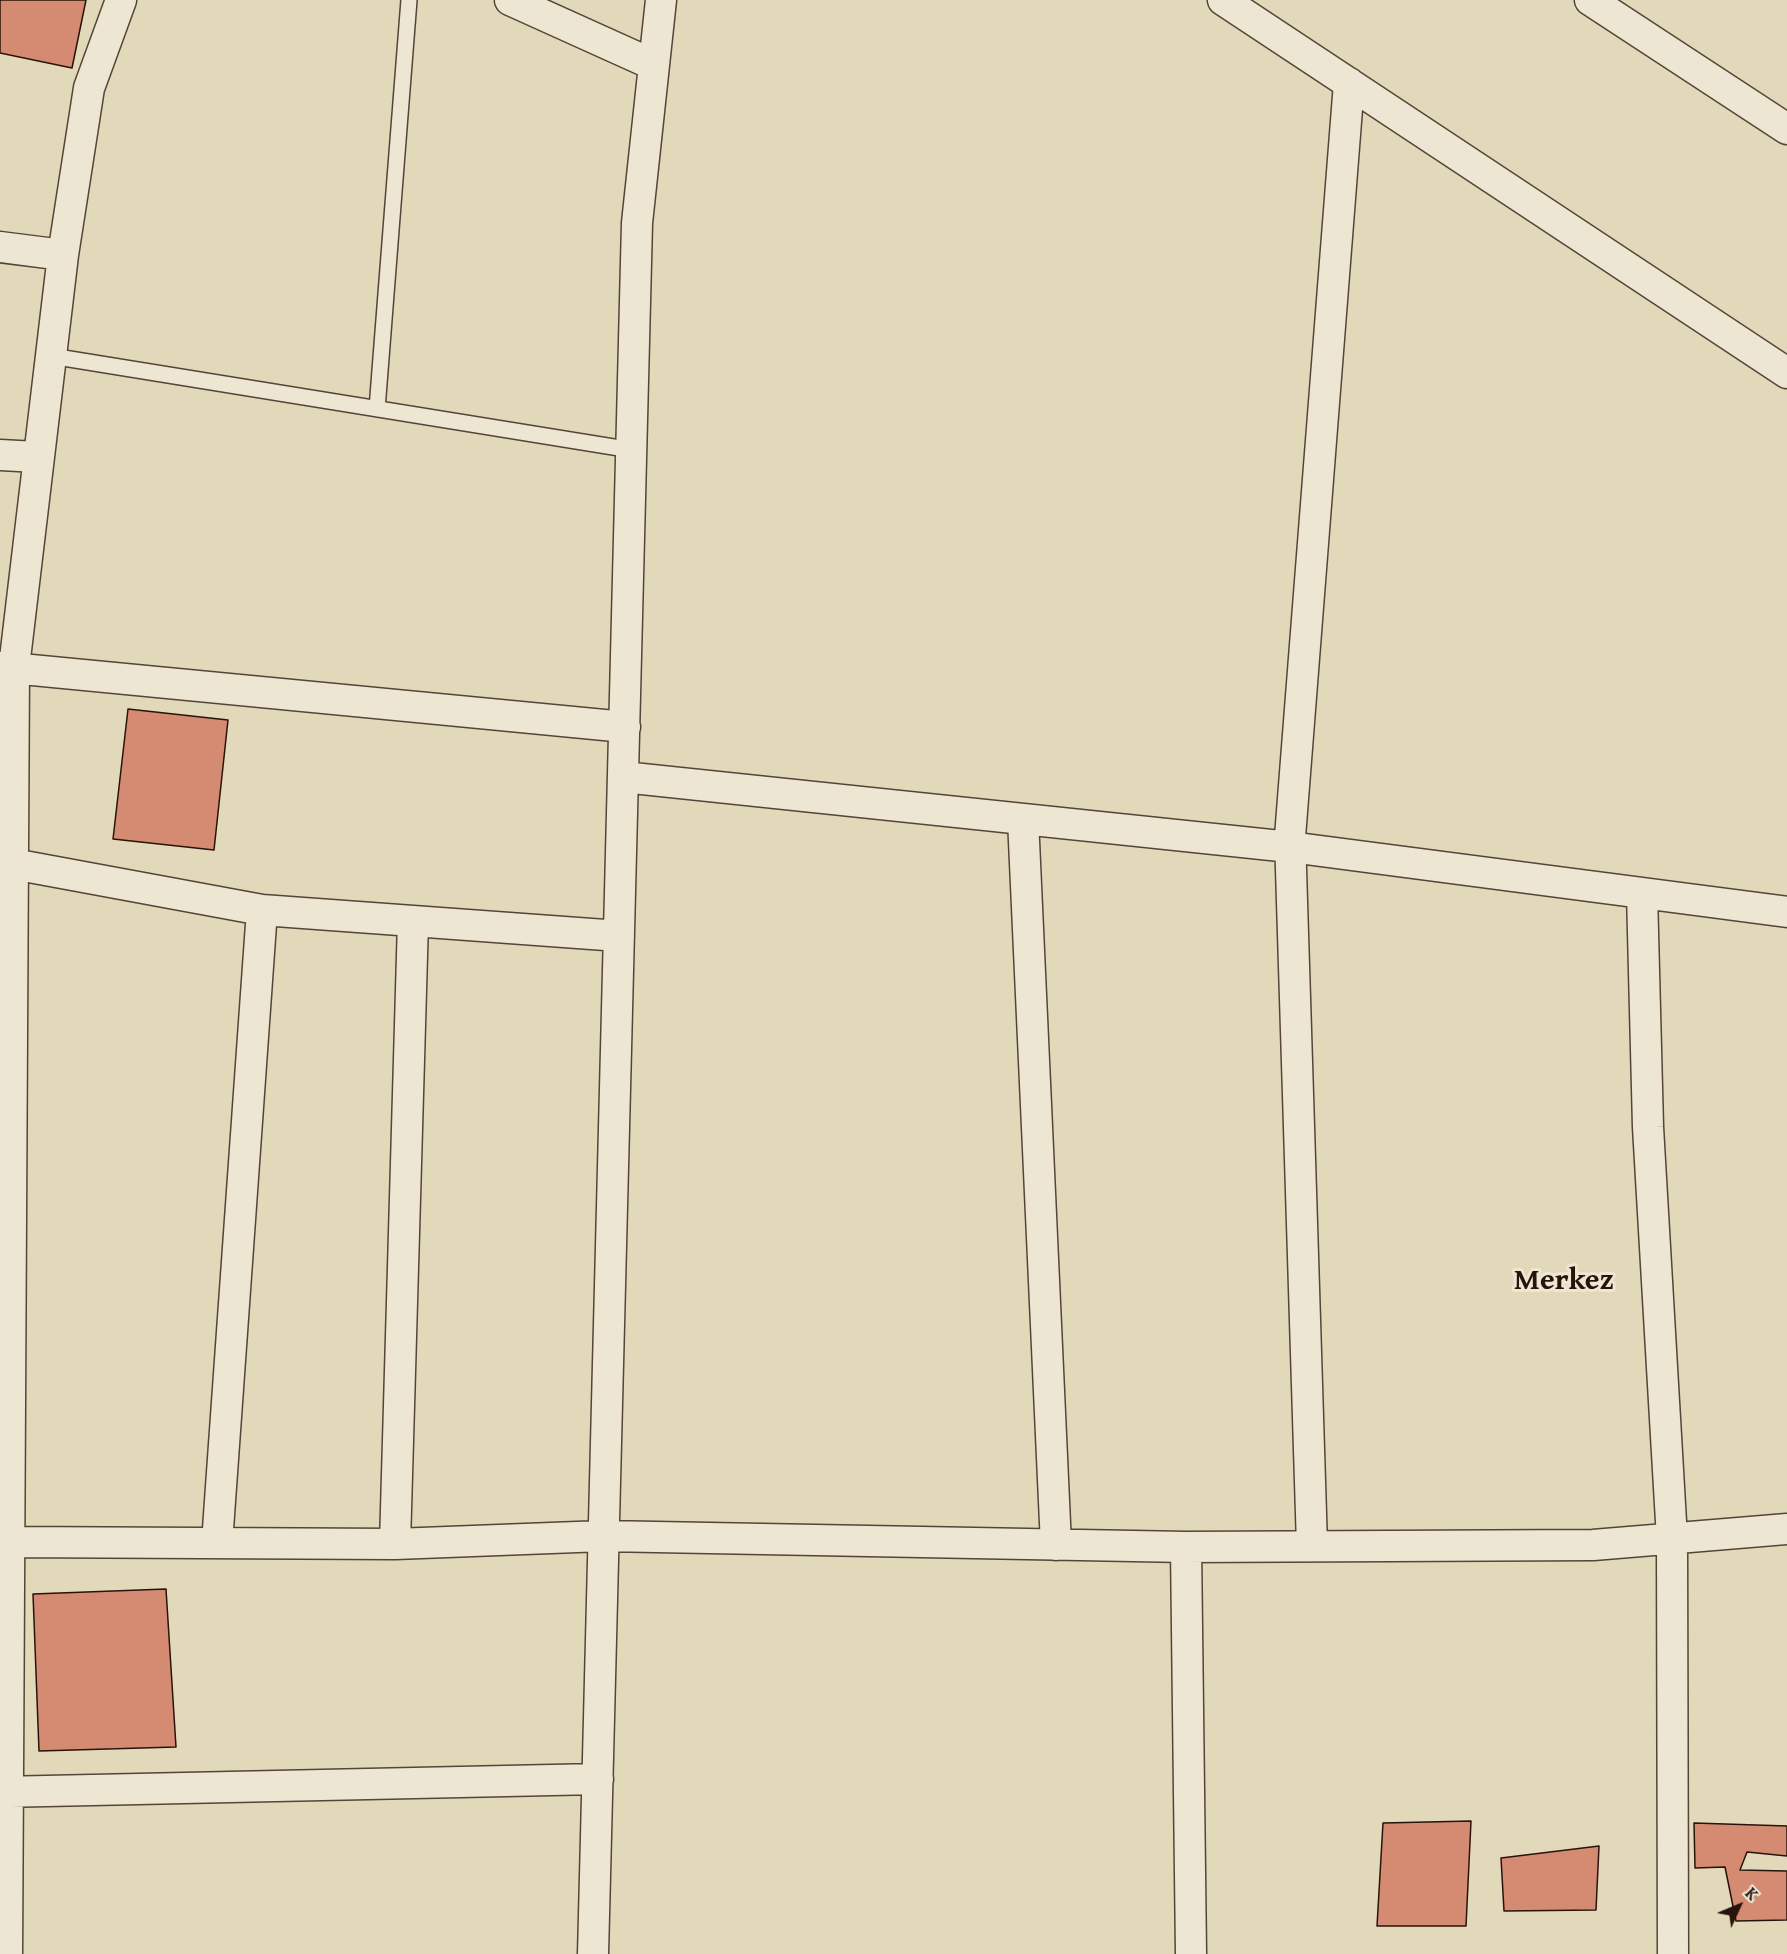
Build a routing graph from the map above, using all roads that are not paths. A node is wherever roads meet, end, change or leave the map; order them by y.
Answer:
1 (121, 0) edge
2 (409, 0) edge
3 (510, 0) edge
4 (661, 0) edge
5 (1223, 0) edge
6 (1590, 0) edge
7 (654, 65) junction
8 (1349, 83) junction
9 (1787, 129) edge
10 (0, 247) edge
11 (63, 255) junction
12 (51, 356) junction
13 (1787, 373) edge
14 (377, 409) junction
15 (632, 450) junction
16 (0, 455) edge
17 (37, 457) junction
18 (7, 667) edge
19 (625, 727) junction
20 (623, 777) junction
21 (1023, 819) junction
22 (1290, 847) junction
23 (13, 864) junction
24 (1642, 893) junction
25 (262, 910) junction
26 (1787, 912) edge
27 (413, 921) junction
28 (619, 936) junction
29 (6, 948) edge
30 (6, 1150) edge
31 (5, 1389) edge
32 (1787, 1529) edge
33 (603, 1536) junction
34 (1672, 1539) junction
35 (9, 1542) junction
36 (217, 1544) junction
37 (395, 1544) junction
38 (1056, 1545) junction
39 (1312, 1546) junction
40 (1186, 1547) junction
41 (5, 1586) edge
42 (598, 1779) junction
43 (4, 1792) edge
44 (7, 1954) edge
45 (593, 1954) edge
46 (1191, 1954) edge
47 (1673, 1954) edge

1 - 11 street
2 - 14 lane
3 - 7 street
4 - 7 street
5 - 8 street
6 - 9 street
7 - 15 street
8 - 13 street
8 - 22 street
10 - 11 street
11 - 12 street
12 - 14 lane
12 - 17 street
14 - 15 lane
15 - 19 street
16 - 17 street
17 - 18 street
18 - 19 street
18 - 23 street
19 - 20 street
20 - 21 street
20 - 28 street
21 - 22 street
21 - 38 street
22 - 24 street
22 - 39 street
23 - 25 street
23 - 29 street
24 - 26 street
24 - 34 street
25 - 27 street
25 - 36 street
27 - 28 street
27 - 37 street
28 - 33 street
29 - 30 street
30 - 31 street
31 - 35 street
32 - 34 street
33 - 37 street
33 - 38 street
33 - 42 street
34 - 39 street
34 - 47 street
35 - 36 street
35 - 41 street
36 - 37 street
38 - 40 street
39 - 40 street
40 - 46 street
41 - 43 street
42 - 43 street
42 - 45 street
43 - 44 street

